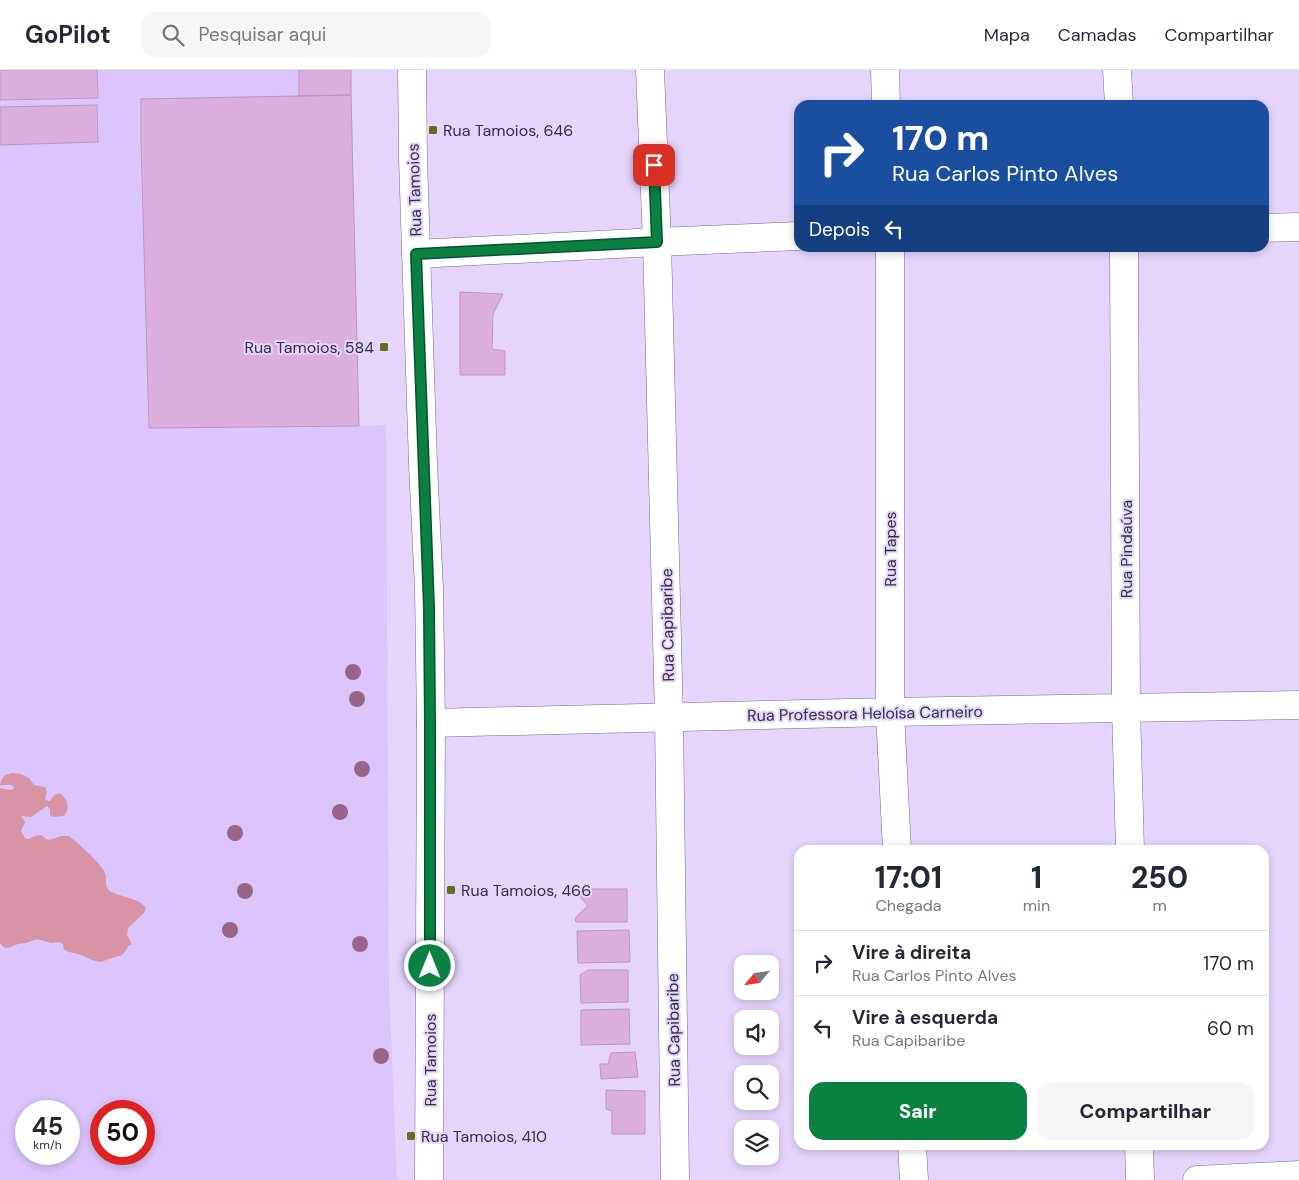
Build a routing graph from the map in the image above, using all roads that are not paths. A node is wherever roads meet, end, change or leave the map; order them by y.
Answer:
1 (412, 70) edge
2 (650, 70) edge
3 (886, 70) edge
4 (1118, 70) edge
5 (886, 100) edge
6 (1119, 100) edge
7 (1269, 228) edge
8 (1299, 228) edge
9 (794, 236) edge
10 (657, 242) junction
11 (890, 252) edge
12 (1124, 252) edge
13 (416, 254) junction
14 (1299, 704) edge
15 (1126, 708) junction
16 (890, 712) junction
17 (670, 718) junction
18 (430, 723) junction
19 (897, 845) edge
20 (1130, 845) edge
21 (912, 1150) edge
22 (1139, 1150) edge
23 (1299, 1175) edge
24 (429, 1180) edge
25 (675, 1180) edge
26 (914, 1180) edge
27 (1140, 1180) edge
28 (1197, 1180) edge

1 - 13 street, Rua Tamoios
2 - 10 street, Rua Capibaribe
3 - 5 street
4 - 6 street
7 - 8 street
9 - 10 street
10 - 13 street
10 - 17 street, Rua Capibaribe
11 - 16 street, Rua Tapes
12 - 15 street, Rua Pindaúva
13 - 18 street, Rua Tamoios
14 - 15 street, Rua Professora Heloísa Carneiro
15 - 16 street, Rua Professora Heloísa Carneiro
15 - 20 street, Rua Pindaúva
16 - 17 street, Rua Professora Heloísa Carneiro
16 - 19 street, Rua Tapes
17 - 18 street, Rua Professora Heloísa Carneiro
17 - 25 street, Rua Capibaribe
18 - 24 street, Rua Tamoios
21 - 26 street
22 - 27 street
23 - 28 street

